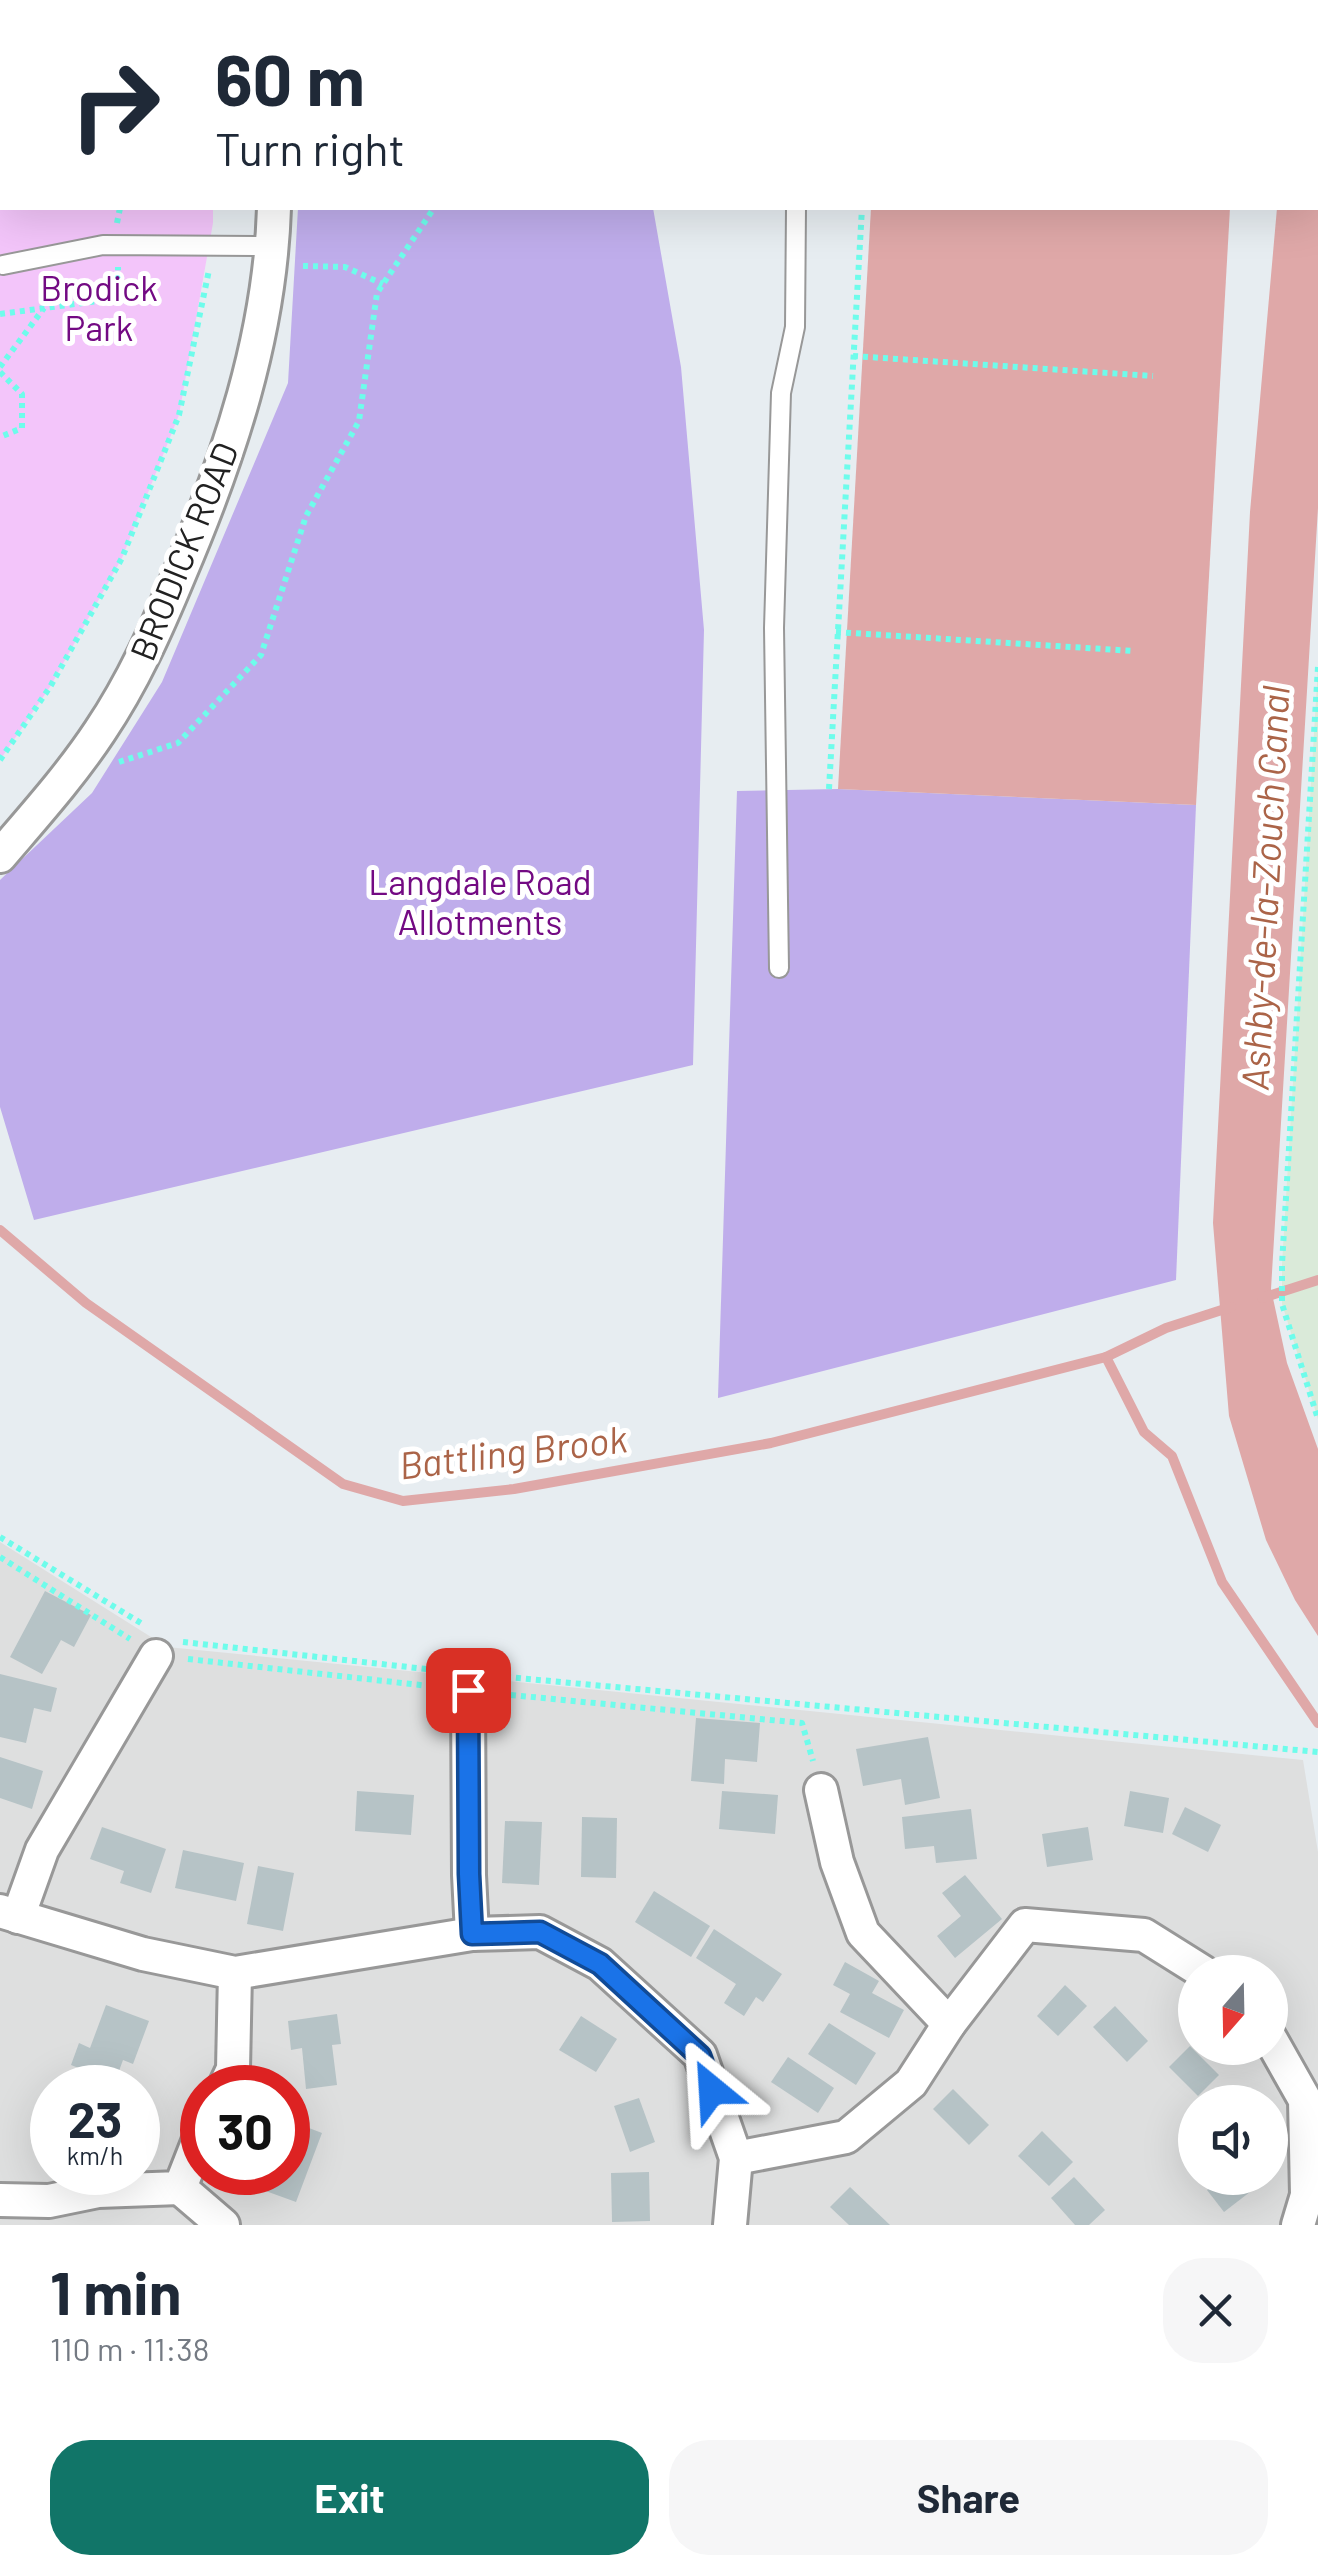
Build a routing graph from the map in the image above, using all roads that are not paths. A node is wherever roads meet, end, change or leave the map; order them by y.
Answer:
1 (274, 210) edge
2 (796, 210) edge
3 (271, 255) junction
4 (3, 265) dead end
5 (0, 856) edge
6 (779, 968) dead end
7 (160, 1642) road end
8 (467, 1679) road end
9 (821, 1790) road end
10 (9, 1914) edge
11 (472, 1934) junction
12 (1178, 1957) edge
13 (235, 1973) junction
14 (948, 2024) junction
15 (233, 2065) edge
16 (1285, 2065) edge
17 (736, 2158) junction
18 (180, 2188) edge
19 (188, 2195) edge
20 (0, 2200) edge
21 (223, 2225) edge
22 (730, 2225) edge
23 (1298, 2225) edge

1 - 3 street, BRODICK ROAD
2 - 6 lane
3 - 4 lane
3 - 5 street, BRODICK ROAD
7 - 10 street
8 - 11 street
9 - 14 street
10 - 13 street
11 - 13 street
11 - 17 street
12 - 14 street
13 - 15 street
14 - 17 street
16 - 23 street
17 - 22 street
18 - 20 street
19 - 21 street

